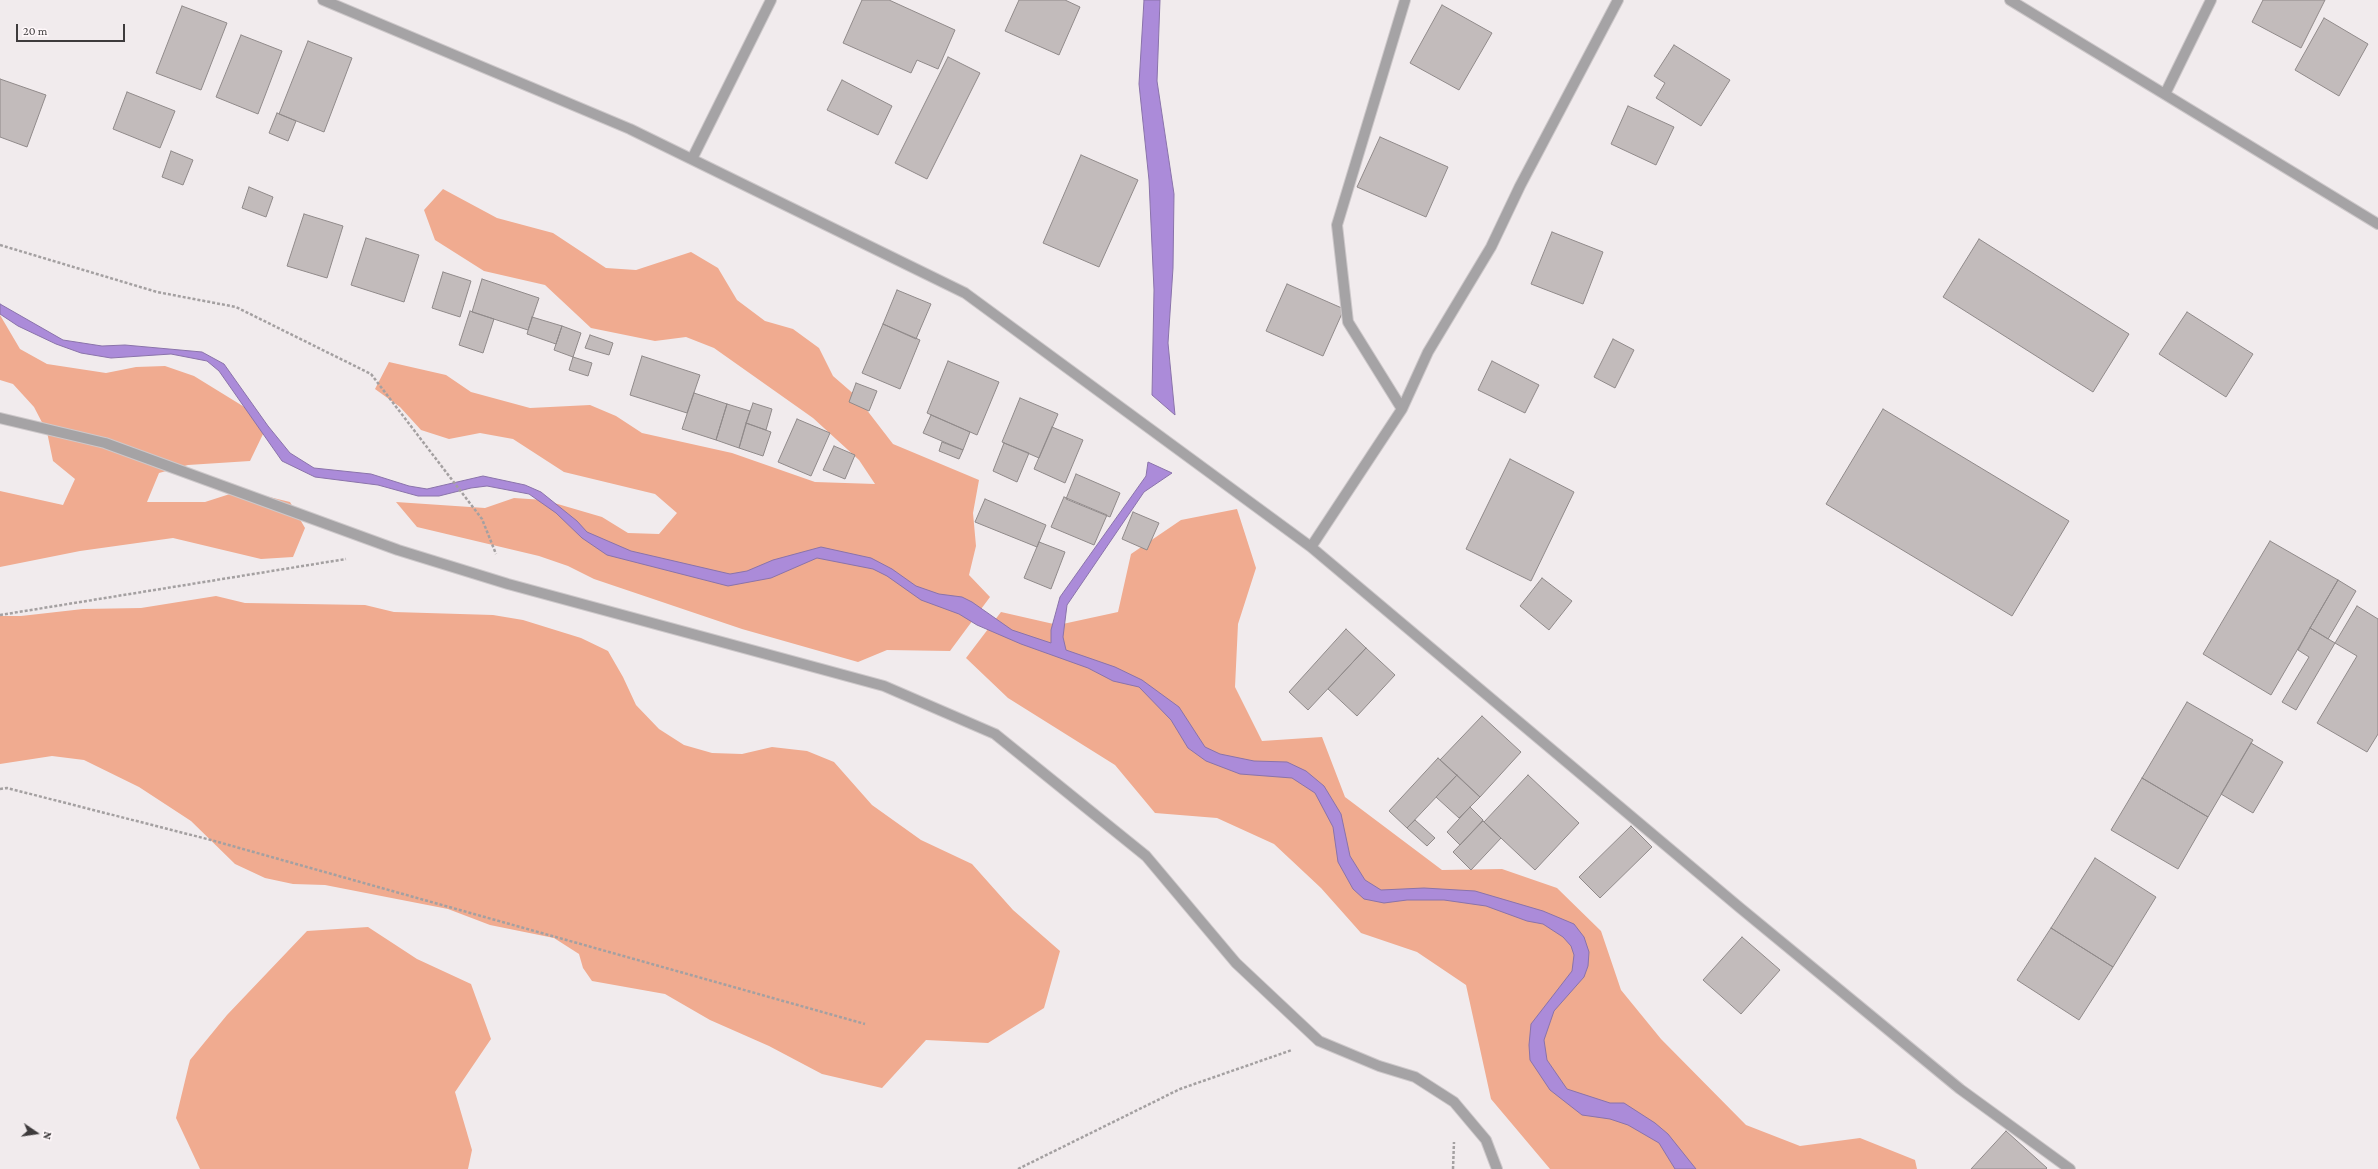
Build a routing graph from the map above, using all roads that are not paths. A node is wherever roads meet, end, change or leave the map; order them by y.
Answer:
1 (323, 0) edge
2 (771, 0) edge
3 (1405, 0) edge
4 (1618, 0) edge
5 (2010, 0) edge
6 (2211, 0) edge
7 (2165, 94) junction
8 (692, 159) junction
9 (2378, 224) edge
10 (1402, 409) junction
11 (0, 418) edge
12 (1312, 547) junction
13 (1496, 1169) edge
14 (2070, 1169) edge

1 - 8 street
2 - 8 street
3 - 10 street
4 - 10 street
5 - 7 street
6 - 7 street
7 - 9 street
8 - 12 street
10 - 12 street
11 - 13 street
12 - 14 street

